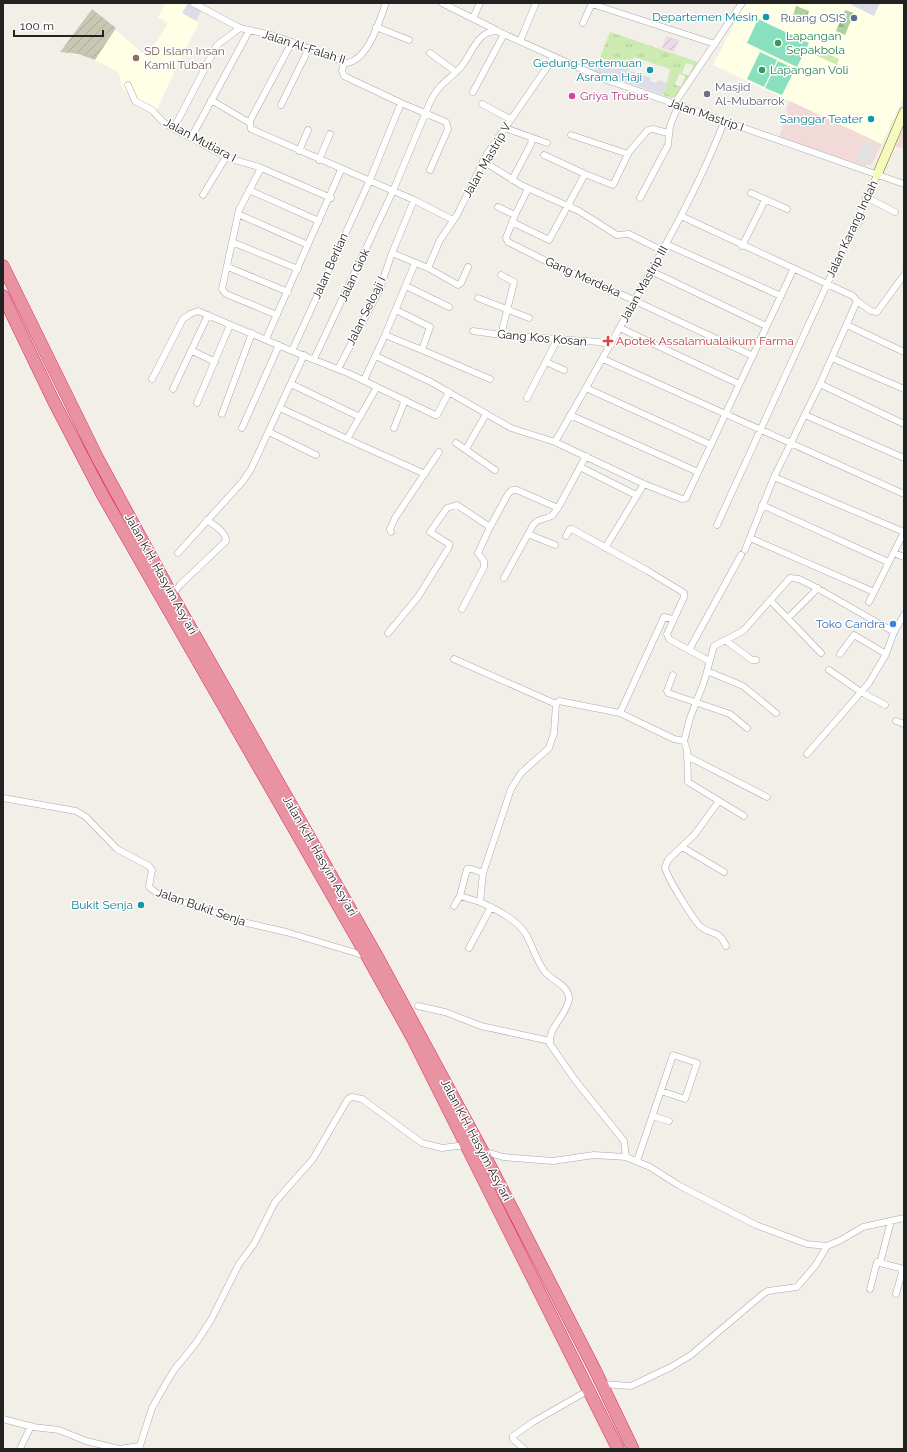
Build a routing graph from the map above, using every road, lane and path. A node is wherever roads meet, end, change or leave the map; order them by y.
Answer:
1 (193, 3) edge
2 (386, 3) edge
3 (442, 3) edge
4 (480, 3) edge
5 (536, 3) edge
6 (592, 3) edge
7 (734, 3) edge
8 (742, 4) edge
9 (473, 18) junction
10 (583, 23) dead end
11 (240, 28) junction
12 (376, 28) junction
13 (249, 31) junction
14 (497, 31) junction
15 (504, 34) junction
16 (409, 40) dead end
17 (520, 41) junction
18 (292, 42) junction
19 (715, 44) junction
20 (308, 48) junction
21 (430, 53) dead end
22 (554, 57) junction
23 (344, 63) junction
24 (456, 72) junction
25 (128, 85) dead end
26 (473, 92) dead end
27 (211, 100) junction
28 (401, 103) junction
29 (482, 104) dead end
30 (281, 105) dead end
31 (676, 105) junction
32 (904, 112) edge
33 (425, 113) junction
34 (510, 119) junction
35 (724, 122) junction
36 (250, 123) junction
37 (174, 128) junction
38 (505, 128) junction
39 (308, 130) dead end
40 (668, 133) junction
41 (330, 134) dead end
42 (571, 135) dead end
43 (530, 137) junction
44 (191, 138) junction
45 (547, 143) dead end
46 (299, 151) junction
47 (628, 154) junction
48 (544, 155) dead end
49 (226, 157) junction
50 (319, 160) junction
51 (483, 161) junction
52 (261, 168) junction
53 (341, 170) junction
54 (430, 170) dead end
55 (585, 174) junction
56 (877, 174) junction
57 (512, 180) junction
58 (368, 182) junction
59 (904, 184) edge
60 (528, 189) junction
61 (249, 190) junction
62 (393, 191) junction
63 (751, 193) dead end
64 (204, 195) dead end
65 (866, 197) junction
66 (330, 198) junction
67 (640, 198) dead end
68 (414, 200) junction
69 (765, 200) junction
70 (498, 207) dead end
71 (568, 207) junction
72 (787, 209) dead end
73 (895, 212) dead end
74 (238, 214) junction
75 (515, 215) junction
76 (682, 216) junction
77 (453, 220) junction
78 (319, 221) junction
79 (512, 222) junction
80 (232, 242) junction
81 (666, 244) junction
82 (308, 246) junction
83 (742, 246) junction
84 (663, 251) junction
85 (392, 253) junction
86 (415, 263) junction
87 (3, 266) edge
88 (228, 267) junction
89 (468, 267) dead end
90 (298, 268) junction
91 (428, 268) junction
92 (793, 270) junction
93 (651, 271) junction
94 (501, 275) dead end
95 (904, 275) edge
96 (826, 284) junction
97 (406, 286) junction
98 (288, 292) junction
99 (3, 296) edge
100 (781, 296) junction
101 (478, 298) dead end
102 (635, 301) junction
103 (857, 302) junction
104 (449, 307) dead end
105 (396, 310) junction
106 (506, 310) junction
107 (208, 315) junction
108 (277, 315) junction
109 (529, 318) dead end
110 (230, 325) junction
111 (847, 325) junction
112 (766, 326) junction
113 (620, 328) junction
114 (473, 331) dead end
115 (252, 333) junction
116 (385, 335) junction
117 (500, 335) junction
118 (266, 339) junction
119 (557, 340) junction
120 (904, 344) edge
121 (279, 345) junction
122 (611, 345) junction
123 (192, 350) junction
124 (422, 350) junction
125 (292, 351) junction
126 (902, 351) edge
127 (304, 355) junction
128 (376, 356) junction
129 (753, 356) junction
130 (832, 358) junction
131 (314, 359) junction
132 (603, 359) junction
133 (215, 362) junction
134 (546, 362) junction
135 (338, 369) junction
136 (564, 370) dead end
137 (152, 379) dead end
138 (490, 379) dead end
139 (364, 380) junction
140 (291, 384) junction
141 (739, 384) junction
142 (820, 384) junction
143 (377, 387) junction
144 (586, 388) junction
145 (173, 389) dead end
146 (904, 389) edge
147 (449, 392) junction
148 (527, 398) dead end
149 (405, 400) junction
150 (197, 404) dead end
151 (280, 408) junction
152 (725, 413) junction
153 (222, 414) dead end
154 (486, 414) junction
155 (570, 415) junction
156 (805, 415) junction
157 (360, 417) junction
158 (904, 424) edge
159 (242, 428) dead end
160 (394, 428) dead end
161 (761, 429) junction
162 (269, 432) junction
163 (347, 439) junction
164 (555, 442) junction
165 (456, 443) dead end
166 (791, 443) junction
167 (710, 444) junction
168 (466, 449) junction
169 (439, 452) dead end
170 (316, 455) dead end
171 (586, 456) junction
172 (904, 458) edge
173 (580, 467) junction
174 (495, 470) dead end
175 (698, 472) junction
176 (425, 474) junction
177 (774, 477) junction
178 (644, 484) junction
179 (904, 494) edge
180 (636, 495) junction
181 (762, 505) junction
182 (558, 508) junction
183 (207, 520) junction
184 (717, 525) dead end
185 (490, 527) junction
186 (390, 532) dead end
187 (528, 534) junction
188 (566, 536) dead end
189 (750, 538) junction
190 (555, 545) dead end
191 (605, 548) junction
192 (178, 552) dead end
193 (894, 552) junction
194 (904, 558) edge
195 (888, 562) junction
196 (504, 578) dead end
197 (818, 588) junction
198 (874, 592) junction
199 (172, 595) junction
200 (770, 600) junction
201 (869, 602) dead end
202 (462, 609) dead end
203 (904, 615) edge
204 (788, 618) junction
205 (673, 619) junction
206 (894, 632) junction
207 (388, 633) dead end
208 (725, 640) junction
209 (689, 650) junction
210 (821, 653) dead end
211 (840, 654) dead end
212 (886, 654) junction
213 (454, 659) dead end
214 (756, 660) dead end
215 (709, 661) junction
216 (829, 670) dead end
217 (707, 671) junction
218 (673, 675) dead end
219 (861, 692) junction
220 (696, 702) junction
221 (556, 704) junction
222 (885, 705) dead end
223 (620, 713) junction
224 (776, 713) dead end
225 (896, 721) dead end
226 (904, 724) edge
227 (747, 728) dead end
228 (684, 741) junction
229 (806, 754) dead end
230 (687, 756) junction
231 (767, 797) dead end
232 (3, 798) edge
233 (719, 801) junction
234 (744, 816) dead end
235 (682, 847) junction
236 (724, 872) dead end
237 (483, 874) junction
238 (460, 896) junction
239 (480, 902) junction
240 (454, 906) dead end
241 (491, 907) junction
242 (726, 946) dead end
243 (469, 948) dead end
244 (367, 956) junction
245 (418, 1006) dead end
246 (550, 1042) junction
247 (661, 1091) junction
248 (652, 1116) junction
249 (669, 1121) dead end
250 (466, 1145) junction
251 (482, 1150) junction
252 (626, 1157) junction
253 (637, 1161) junction
254 (904, 1218) edge
255 (891, 1221) junction
256 (525, 1234) junction
257 (827, 1246) junction
258 (880, 1263) junction
259 (903, 1269) edge
260 (870, 1289) dead end
261 (896, 1294) dead end
262 (542, 1298) junction
263 (563, 1308) junction
264 (602, 1384) junction
265 (586, 1385) junction
266 (3, 1420) edge
267 (31, 1426) junction
268 (139, 1448) edge
269 (20, 1449) edge
270 (524, 1449) edge
271 (618, 1449) edge
272 (633, 1449) edge

1 - 11 street, Jalan Al-Falah II
2 - 12 street, Jalan Al-Falah II
3 - 9 street, Jalan Mastrip I
4 - 9 street
5 - 17 street
6 - 10 street
6 - 19 street
7 - 8 street
8 - 19 street
9 - 14 street, Jalan Mastrip I
11 - 13 street, Jalan Al-Falah II
11 - 37 street
12 - 16 street
12 - 23 street, Jalan Al-Falah II
13 - 18 street, Jalan Al-Falah II
13 - 27 street
14 - 15 street, Jalan Mastrip I
14 - 24 street
15 - 17 street, Jalan Mastrip I
15 - 26 street
17 - 22 street, Jalan Mastrip I
18 - 20 street, Jalan Al-Falah II
18 - 36 street
19 - 31 street
20 - 23 street, Jalan Al-Falah II
20 - 30 street
21 - 24 street
22 - 31 street, Jalan Mastrip I
22 - 34 street, Jalan Mastrip V
23 - 28 street
24 - 33 street, Jalan Giok
25 - 37 street, Jalan Mutiara I
27 - 36 street
27 - 44 street
28 - 33 street
28 - 58 street, Jalan Berlian
29 - 34 street
31 - 35 street, Jalan Mastrip I
31 - 40 street
32 - 56 street
33 - 54 street
33 - 62 street, Jalan Giok
34 - 38 street, Jalan Mastrip V
35 - 56 street, Jalan Mastrip I
35 - 76 street, Jalan Mastrip III
36 - 46 street
37 - 44 street, Jalan Mutiara I
38 - 43 street
38 - 51 street, Jalan Mastrip V
39 - 46 street
40 - 47 street
40 - 67 street
41 - 50 street
42 - 47 street
43 - 45 street
43 - 57 street
44 - 49 street, Jalan Mutiara I
46 - 50 street
47 - 55 street
48 - 55 street
49 - 52 street, Jalan Mutiara I
49 - 64 street
50 - 53 street
51 - 57 street
51 - 77 street, Jalan Mastrip V
52 - 61 street
52 - 66 street, Jalan Mutiara I
53 - 58 street
53 - 66 street
55 - 71 street
56 - 59 street, Jalan Mastrip I
56 - 65 street, Jalan Karang Indah
57 - 60 street
58 - 62 street
58 - 125 street, Jalan Berlian
60 - 71 street
60 - 75 street
61 - 74 street
61 - 78 street
62 - 68 street
62 - 131 street, Jalan Giok
63 - 69 street
65 - 73 street
65 - 96 street, Jalan Karang Indah
66 - 78 street
68 - 77 street
68 - 85 street, Jalan Seloaji I
69 - 72 street
69 - 83 street
70 - 75 street
71 - 79 street
71 - 84 street
74 - 80 street
74 - 82 street
75 - 79 street
76 - 81 street, Jalan Mastrip III
76 - 83 street
77 - 91 street, Jalan Mastrip V
78 - 82 street
79 - 102 street, Gang Merdeka
80 - 88 street
80 - 90 street
81 - 84 street, Jalan Mastrip III
81 - 100 street
82 - 90 street
83 - 92 street
84 - 93 street, Jalan Mastrip III
85 - 86 street
85 - 135 street, Jalan Seloaji I
86 - 91 street
86 - 97 street
87 - 199 highway, Jalan K.H. Hasyim Asy'ari
88 - 98 street
88 - 108 street
89 - 91 street
90 - 98 street
92 - 96 street
92 - 100 street
93 - 102 street, Jalan Mastrip III
93 - 112 street
94 - 106 street
95 - 103 street
96 - 103 street
96 - 161 street, Jalan Karang Indah
97 - 104 street
97 - 105 street
98 - 108 street
99 - 244 highway, Jalan K.H. Hasyim Asy'ari
100 - 112 street
101 - 106 street
102 - 113 street, Jalan Mastrip III
102 - 129 street, Gang Merdeka
103 - 111 street
105 - 116 street
105 - 124 street
106 - 109 street
106 - 117 street
107 - 110 street
107 - 123 street
107 - 137 street
108 - 118 street
110 - 115 street
110 - 133 street
111 - 126 street
111 - 130 street
112 - 129 street
113 - 122 street, Jalan Mastrip III
113 - 141 street
114 - 117 street, Gang Kos Kosan
115 - 118 street
115 - 153 street
116 - 124 street
116 - 128 street
117 - 119 street, Gang Kos Kosan
118 - 121 street
119 - 122 street, Gang Kos Kosan
119 - 134 street
120 - 126 street
121 - 125 street
121 - 159 street
122 - 132 street, Jalan Mastrip III
123 - 133 street
123 - 145 street
124 - 138 street
125 - 127 street
127 - 131 street
127 - 140 street
128 - 139 street
128 - 147 street
129 - 141 street
130 - 142 street
130 - 146 street
131 - 135 street
132 - 144 street, Jalan Mastrip III
132 - 152 street
133 - 150 street
134 - 136 street
134 - 148 street
135 - 139 street
139 - 143 street
140 - 151 street
140 - 157 street
141 - 152 street
142 - 156 street
142 - 158 street
143 - 149 street
143 - 157 street
144 - 155 street, Jalan Mastrip III
144 - 167 street
147 - 149 street
147 - 154 street
149 - 160 street
151 - 162 street
151 - 163 street
152 - 161 street
152 - 167 street
154 - 164 street
154 - 168 street
155 - 164 street, Jalan Mastrip III
155 - 175 street
156 - 166 street
156 - 172 street
157 - 163 street
161 - 166 street
161 - 184 street, Jalan Karang Indah
162 - 170 street
162 - 183 street
163 - 176 street
164 - 171 street
165 - 168 street
166 - 177 street
166 - 179 street
167 - 175 street
168 - 174 street
169 - 176 street
171 - 173 street
171 - 178 street
173 - 180 street
173 - 182 street
175 - 178 street
176 - 186 street
177 - 181 street
177 - 193 street
178 - 180 street
180 - 191 street
181 - 189 street
181 - 195 street
182 - 185 street
182 - 187 street
183 - 192 street
183 - 199 street
185 - 202 street
185 - 207 street
187 - 190 street
187 - 196 street
188 - 191 street
189 - 198 street
189 - 209 street
191 - 205 street
193 - 194 street
193 - 195 street
195 - 198 street
197 - 200 street
197 - 204 street
197 - 206 street
198 - 201 street
199 - 251 highway, Jalan K.H. Hasyim Asy'ari
200 - 204 street
200 - 208 street
203 - 206 street
204 - 210 street
205 - 209 street
205 - 223 street
206 - 212 street
208 - 214 street
208 - 215 street
209 - 215 street
211 - 212 street
212 - 219 street
213 - 221 street
215 - 217 street
216 - 219 street
217 - 220 street
217 - 224 street
218 - 220 street
219 - 222 street
219 - 229 street
220 - 227 street
220 - 228 street
221 - 223 street
221 - 237 street
223 - 228 street
225 - 226 street
228 - 230 street
230 - 231 street
230 - 233 street
232 - 244 street, Jalan Bukit Senja
233 - 234 street
233 - 235 street
235 - 236 street
235 - 242 street
237 - 238 street
237 - 239 street
238 - 239 street
238 - 240 street
239 - 241 street
241 - 243 street
241 - 246 street
244 - 250 highway, Jalan K.H. Hasyim Asy'ari
245 - 246 street
246 - 252 street
247 - 247 street
247 - 248 street
248 - 249 street
248 - 253 street
250 - 262 highway, Jalan K.H. Hasyim Asy'ari
250 - 268 street
251 - 252 street
251 - 256 highway, Jalan K.H. Hasyim Asy'ari
252 - 253 street
253 - 257 street
254 - 255 street
255 - 257 street
255 - 258 street
256 - 262 highway
256 - 263 highway, Jalan K.H. Hasyim Asy'ari
257 - 264 street
258 - 259 street
258 - 260 street
259 - 261 street
262 - 265 highway, Jalan K.H. Hasyim Asy'ari
263 - 264 highway, Jalan K.H. Hasyim Asy'ari
263 - 265 highway
264 - 272 highway, Jalan K.H. Hasyim Asy'ari
265 - 270 street
265 - 271 highway, Jalan K.H. Hasyim Asy'ari
266 - 267 street
267 - 268 street
267 - 269 street

